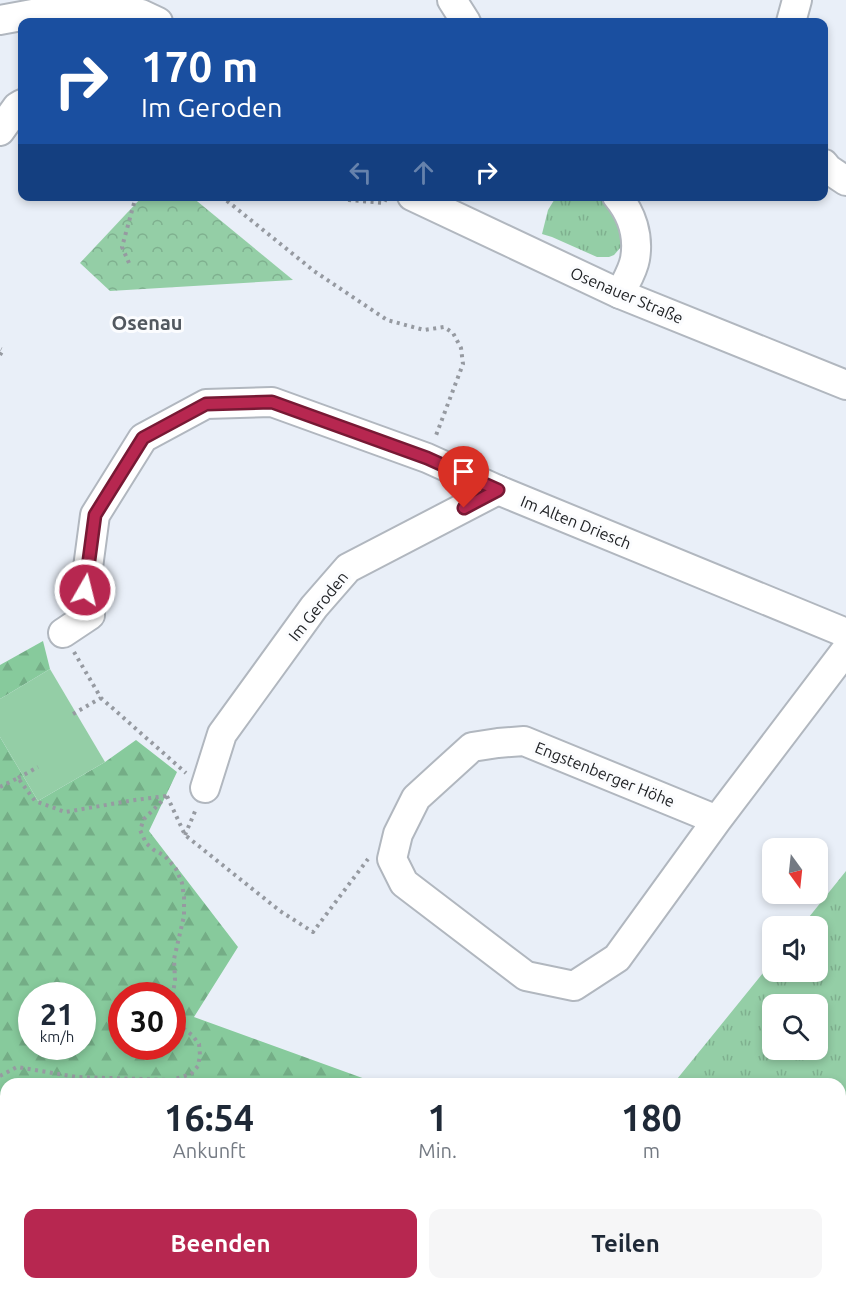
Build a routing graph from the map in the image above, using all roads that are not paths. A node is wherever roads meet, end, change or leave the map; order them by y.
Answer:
1 (452, 0) edge
2 (797, 0) edge
3 (146, 15) edge
4 (463, 18) edge
5 (792, 18) edge
6 (0, 20) edge
7 (18, 106) edge
8 (0, 130) edge
9 (828, 170) edge
10 (846, 181) edge
11 (423, 201) edge
12 (621, 201) edge
13 (620, 294) junction
14 (846, 385) edge
15 (498, 490) junction
16 (63, 633) road end
17 (846, 633) edge
18 (846, 650) edge
19 (194, 780) road end
20 (717, 820) junction

1 - 4 street
2 - 5 street
3 - 6 street
7 - 8 street
9 - 10 street
11 - 13 street, Osenauer Straße
12 - 13 street
13 - 14 street, Osenauer Straße
15 - 16 street, Im Alten Driesch
15 - 17 street, Im Alten Driesch
15 - 19 street, Im Geroden
18 - 20 street
20 - 20 street, Engstenberger Höhe

